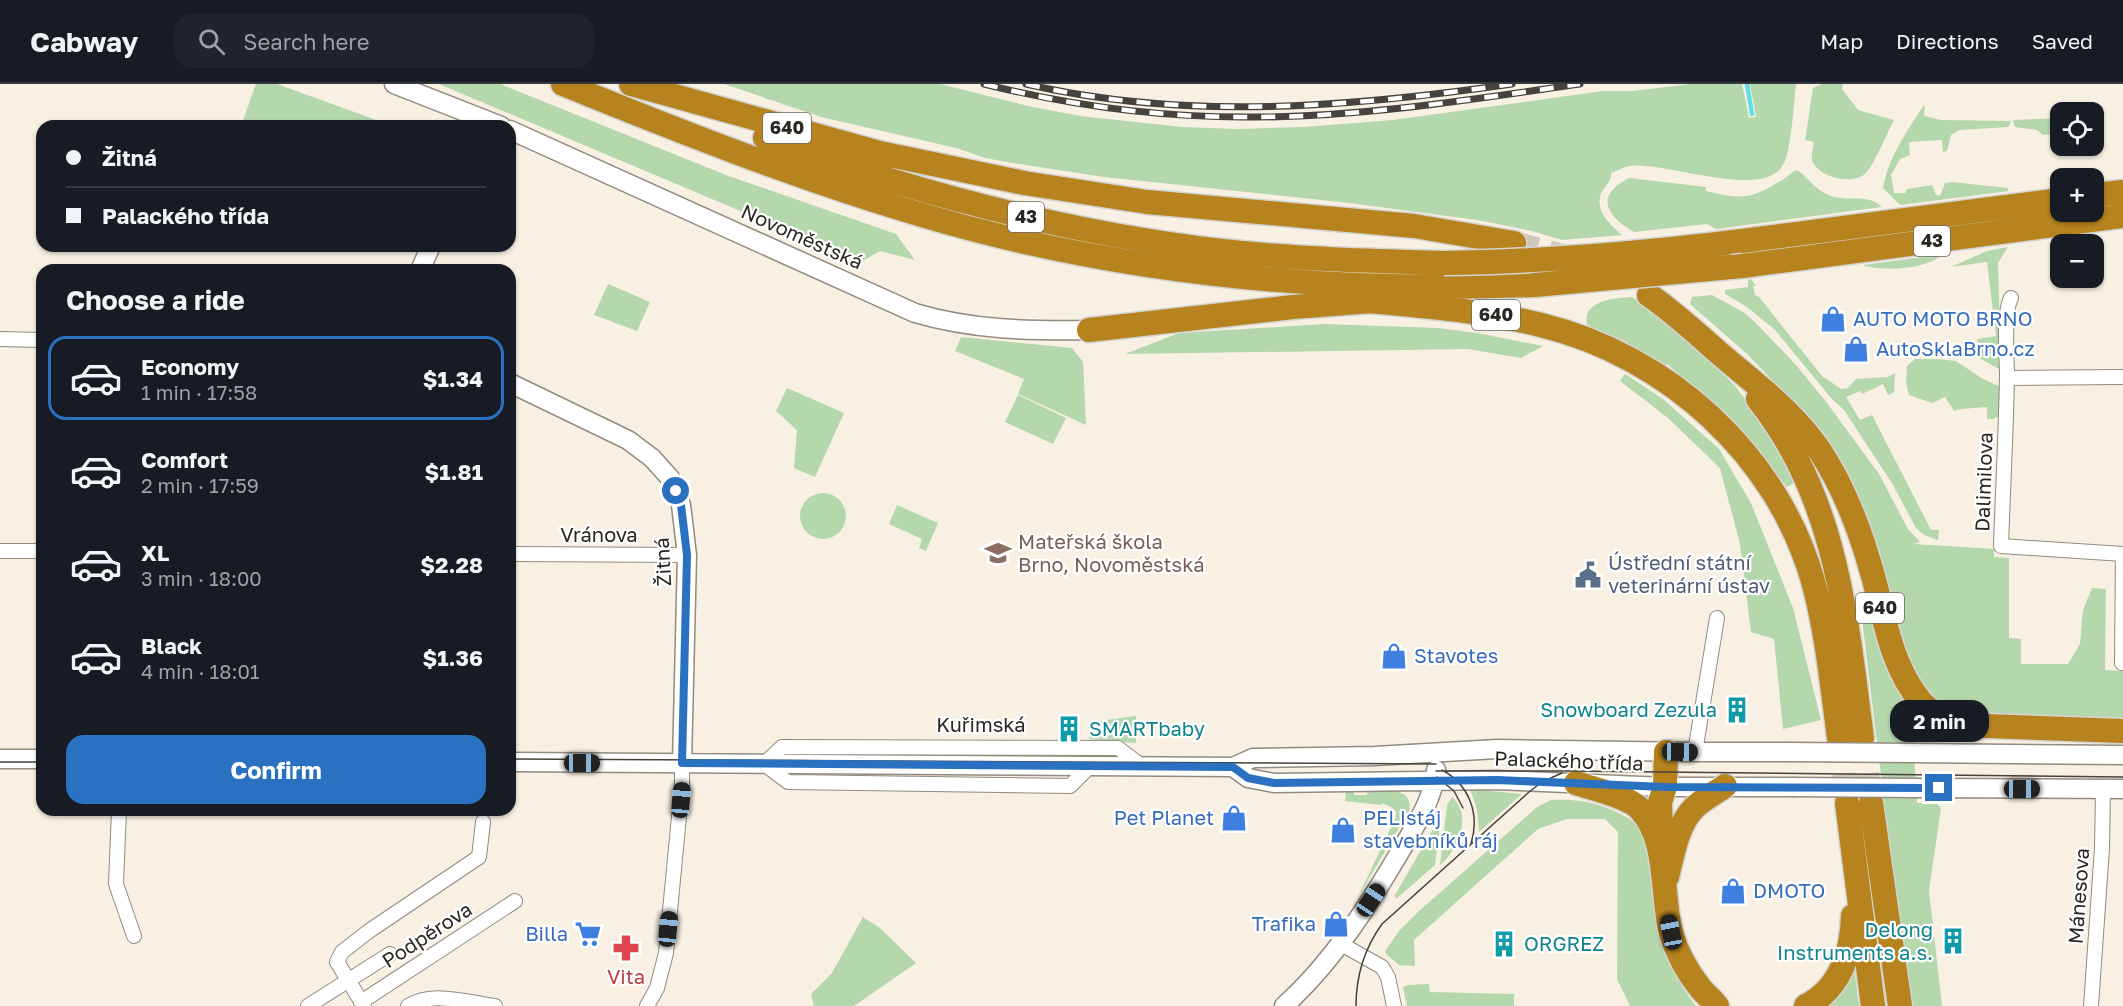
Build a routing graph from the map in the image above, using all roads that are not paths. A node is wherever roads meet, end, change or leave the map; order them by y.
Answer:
1 (394, 84) edge
2 (563, 84) edge
3 (626, 84) edge
4 (631, 84) edge
5 (481, 120) edge
6 (516, 133) edge
7 (2123, 192) edge
8 (2104, 194) edge
9 (2050, 201) edge
10 (2123, 216) edge
11 (1514, 243) tunnel mouth
12 (1198, 273) junction
13 (1532, 285) junction
14 (1650, 295) dead end
15 (2011, 298) dead end
16 (1366, 301) junction
17 (1089, 330) joint
18 (0, 339) edge
19 (36, 340) edge
20 (1717, 351) junction
21 (2007, 378) junction
22 (2123, 378) edge
23 (516, 386) edge
24 (0, 551) edge
25 (36, 551) edge
26 (516, 554) edge
27 (2123, 554) edge
28 (687, 555) junction
29 (1717, 618) dead end
30 (2121, 663) dead end
31 (2123, 731) edge
32 (1666, 752) junction
33 (1695, 752) junction
34 (1437, 753) junction
35 (2123, 755) edge
36 (0, 759) edge
37 (36, 759) edge
38 (516, 762) edge
39 (682, 763) junction
40 (764, 764) junction
41 (1143, 767) junction
42 (1233, 767) junction
43 (1435, 780) junction
44 (1576, 783) junction
45 (1725, 786) junction
46 (1665, 787) junction
47 (2103, 789) junction
48 (2123, 789) edge
49 (119, 816) edge
50 (483, 822) dead end
51 (1667, 856) junction
52 (1855, 856) junction
53 (514, 901) dead end
54 (134, 936) dead end
55 (1341, 944) junction
56 (390, 954) dead end
57 (347, 980) junction
58 (1898, 1001) edge
59 (412, 1003) edge
60 (362, 1004) edge
61 (1721, 1004) edge
62 (308, 1006) edge
63 (495, 1006) edge
64 (646, 1006) edge
65 (1284, 1006) edge
66 (1394, 1006) edge
67 (1806, 1006) edge
68 (1873, 1006) edge
69 (2091, 1006) edge

1 - 5 street
2 - 12 highway, 43
3 - 9 highway, 43, bridge
4 - 11 highway, 640
6 - 17 street, Novoměstská
7 - 8 highway
10 - 13 highway, 43, bridge
12 - 13 highway, 43
12 - 16 highway, 640
13 - 16 highway
14 - 20 highway, 640
15 - 21 street, Dalimilova
16 - 17 highway
16 - 20 highway, 640
18 - 19 street
20 - 31 highway, 640
21 - 22 street
21 - 27 street, Dalimilova
23 - 28 street, Žitná
24 - 25 street
26 - 28 street, Vránova
27 - 30 street, Dalimilova
28 - 39 street, Žitná
29 - 33 street
32 - 33 street, Palackého třída
32 - 34 street, Palackého třída
32 - 46 highway
33 - 35 street, Palackého třída, bridge
34 - 42 street, Palackého třída
34 - 43 street
36 - 37 street
38 - 39 street, Kuřimská
39 - 40 street, Kuřimská
39 - 64 street
40 - 41 street, Kuřimská
40 - 41 street, Kuřimská
41 - 42 street, Palackého třída
42 - 43 street, Palackého třída
43 - 44 street, Palackého třída
43 - 55 street
44 - 46 street, Palackého třída
44 - 51 highway
45 - 46 street, Palackého třída
45 - 47 street, Palackého třída, bridge
45 - 51 highway
46 - 51 highway
47 - 48 street, Palackého třída
47 - 69 street, Mánesova
49 - 54 street
50 - 57 street
51 - 61 highway
52 - 58 highway
52 - 67 highway
52 - 68 highway
53 - 60 street, Podpěrova
55 - 65 street
55 - 66 street
56 - 57 street
57 - 60 street
57 - 62 street
59 - 63 street

